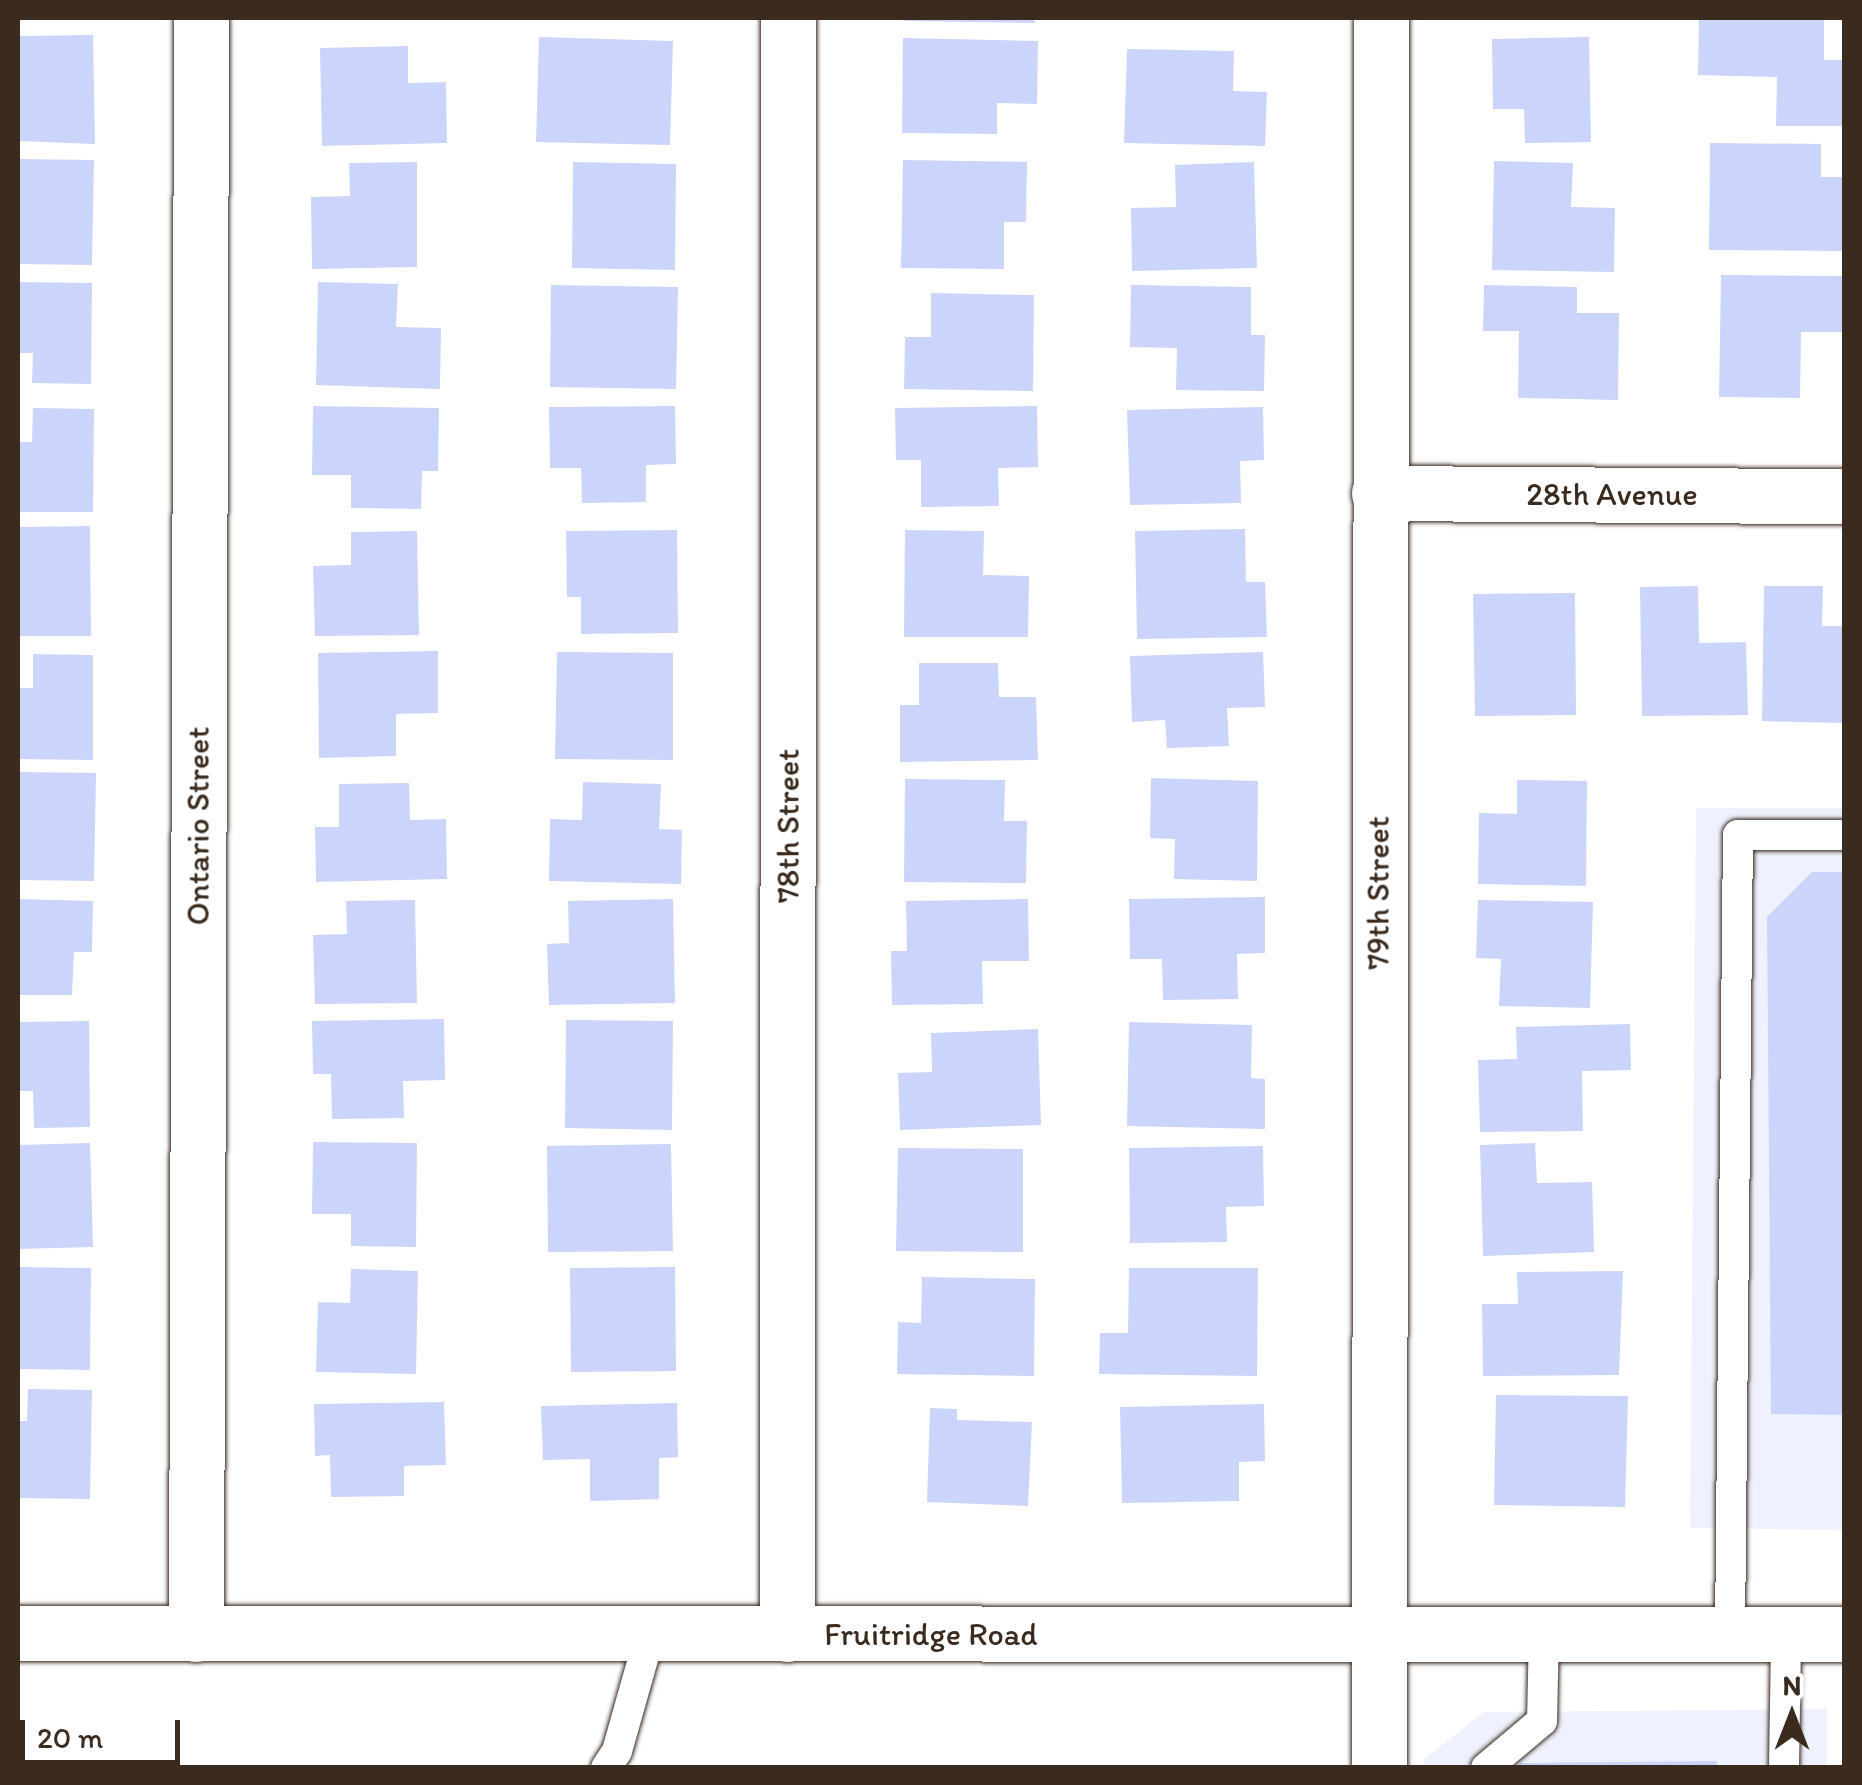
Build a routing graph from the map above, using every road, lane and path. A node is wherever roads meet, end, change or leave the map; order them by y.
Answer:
1 (201, 18) edge
2 (788, 18) edge
3 (1380, 18) edge
4 (1379, 493) junction
5 (1844, 496) edge
6 (1844, 835) edge
7 (18, 1633) edge
8 (196, 1634) junction
9 (650, 1634) junction
10 (787, 1634) junction
11 (1378, 1634) junction
12 (1544, 1634) junction
13 (1730, 1634) junction
14 (1786, 1634) junction
15 (1844, 1634) edge
16 (606, 1768) edge
17 (1379, 1768) edge
18 (1486, 1768) edge
19 (1784, 1768) edge

1 - 8 street, Ontario Street
2 - 10 street, 78th Street
3 - 4 street, 79th Street
4 - 5 street, 28th Avenue
4 - 11 street, 79th Street
6 - 13 lane
7 - 8 street, Fruitridge Road
8 - 9 street, Fruitridge Road
9 - 10 street, Fruitridge Road
9 - 16 lane
10 - 11 street, Fruitridge Road
11 - 12 street, Fruitridge Road
11 - 17 street, 79th Street
12 - 13 street, Fruitridge Road
12 - 18 lane
13 - 14 street, Fruitridge Road
14 - 15 street, Fruitridge Road
14 - 19 lane

